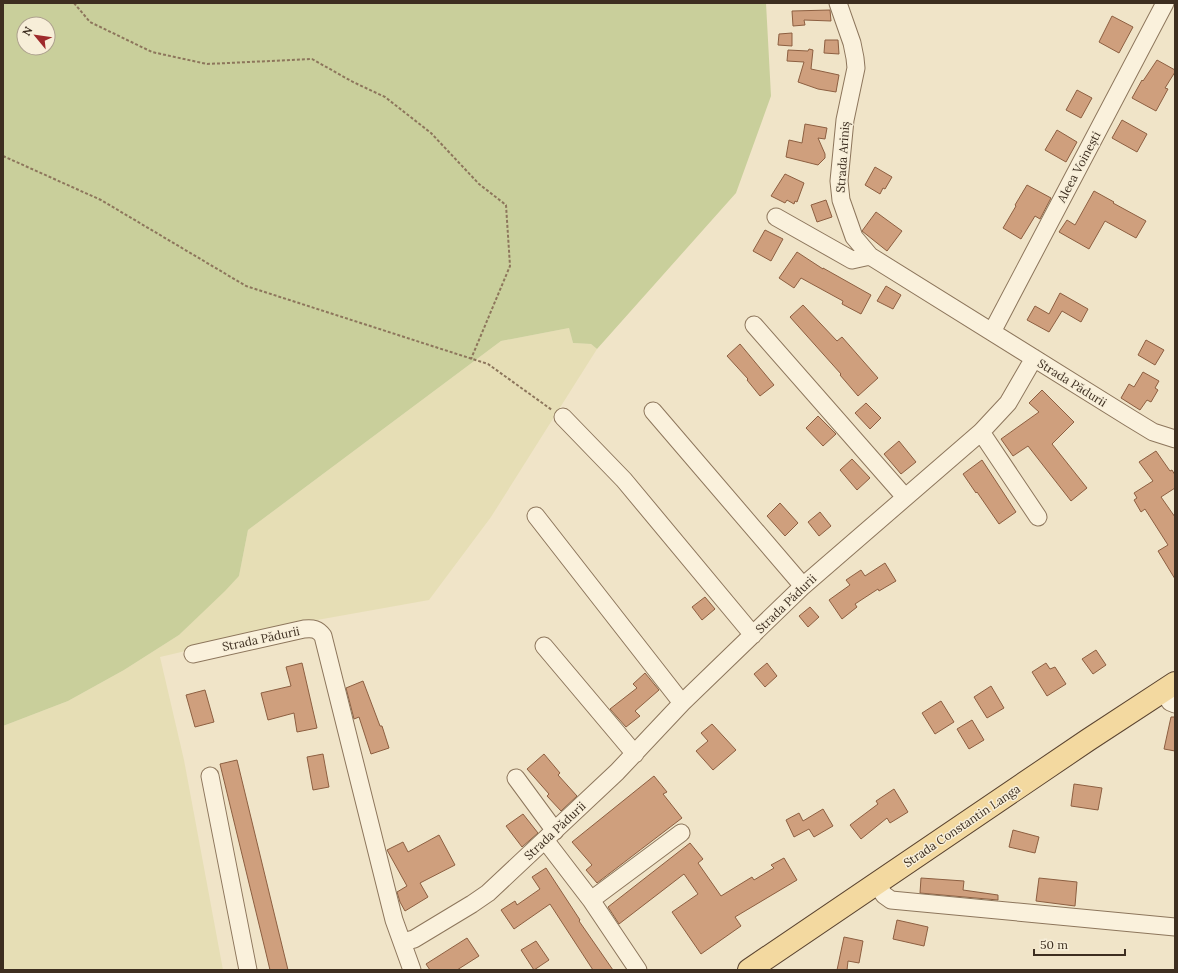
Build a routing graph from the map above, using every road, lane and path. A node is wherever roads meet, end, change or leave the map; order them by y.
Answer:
1 (74, 3) edge
2 (838, 3) edge
3 (1165, 3) edge
4 (3, 156) edge
5 (776, 217) dead end
6 (870, 256) junction
7 (754, 325) dead end
8 (992, 332) junction
9 (1034, 358) junction
10 (471, 359) junction
11 (653, 411) dead end
12 (563, 417) joint
13 (981, 432) junction
14 (1175, 439) edge
15 (905, 497) junction
16 (536, 516) dead end
17 (1038, 517) dead end
18 (803, 586) junction
19 (753, 635) junction
20 (544, 646) dead end
21 (192, 654) dead end
22 (1171, 693) edge
23 (682, 703) junction
24 (635, 754) junction
25 (210, 776) dead end
26 (516, 778) dead end
27 (681, 834) dead end
28 (550, 836) junction
29 (877, 884) junction
30 (591, 900) junction
31 (1175, 927) edge
32 (403, 942) junction
33 (248, 970) edge
34 (412, 970) edge
35 (638, 970) edge
36 (749, 970) edge

1 - 10 path
2 - 6 street, Strada Ariniș
3 - 8 street, Aleea Voinești
4 - 10 path
5 - 6 street
6 - 8 street, Strada Ariniș
7 - 15 street
8 - 9 street, Strada Ariniș
9 - 13 street, Strada Pădurii
9 - 14 street, Strada Pădurii
10 - 12 path
11 - 18 street
12 - 19 street
13 - 15 street, Strada Pădurii
13 - 17 street
15 - 18 street, Strada Pădurii
16 - 23 street
18 - 19 street, Strada Pădurii
19 - 23 street, Strada Pădurii
20 - 24 street
21 - 32 street, Strada Pădurii
22 - 29 main road, Strada Constantin Langa
23 - 24 street, Strada Pădurii
24 - 28 street, Strada Pădurii
25 - 33 street
26 - 28 street
27 - 30 street
28 - 30 street
28 - 32 street, Strada Pădurii
29 - 31 street
29 - 36 main road, Strada Constantin Langa
30 - 35 street
32 - 34 street, Strada Pădurii

